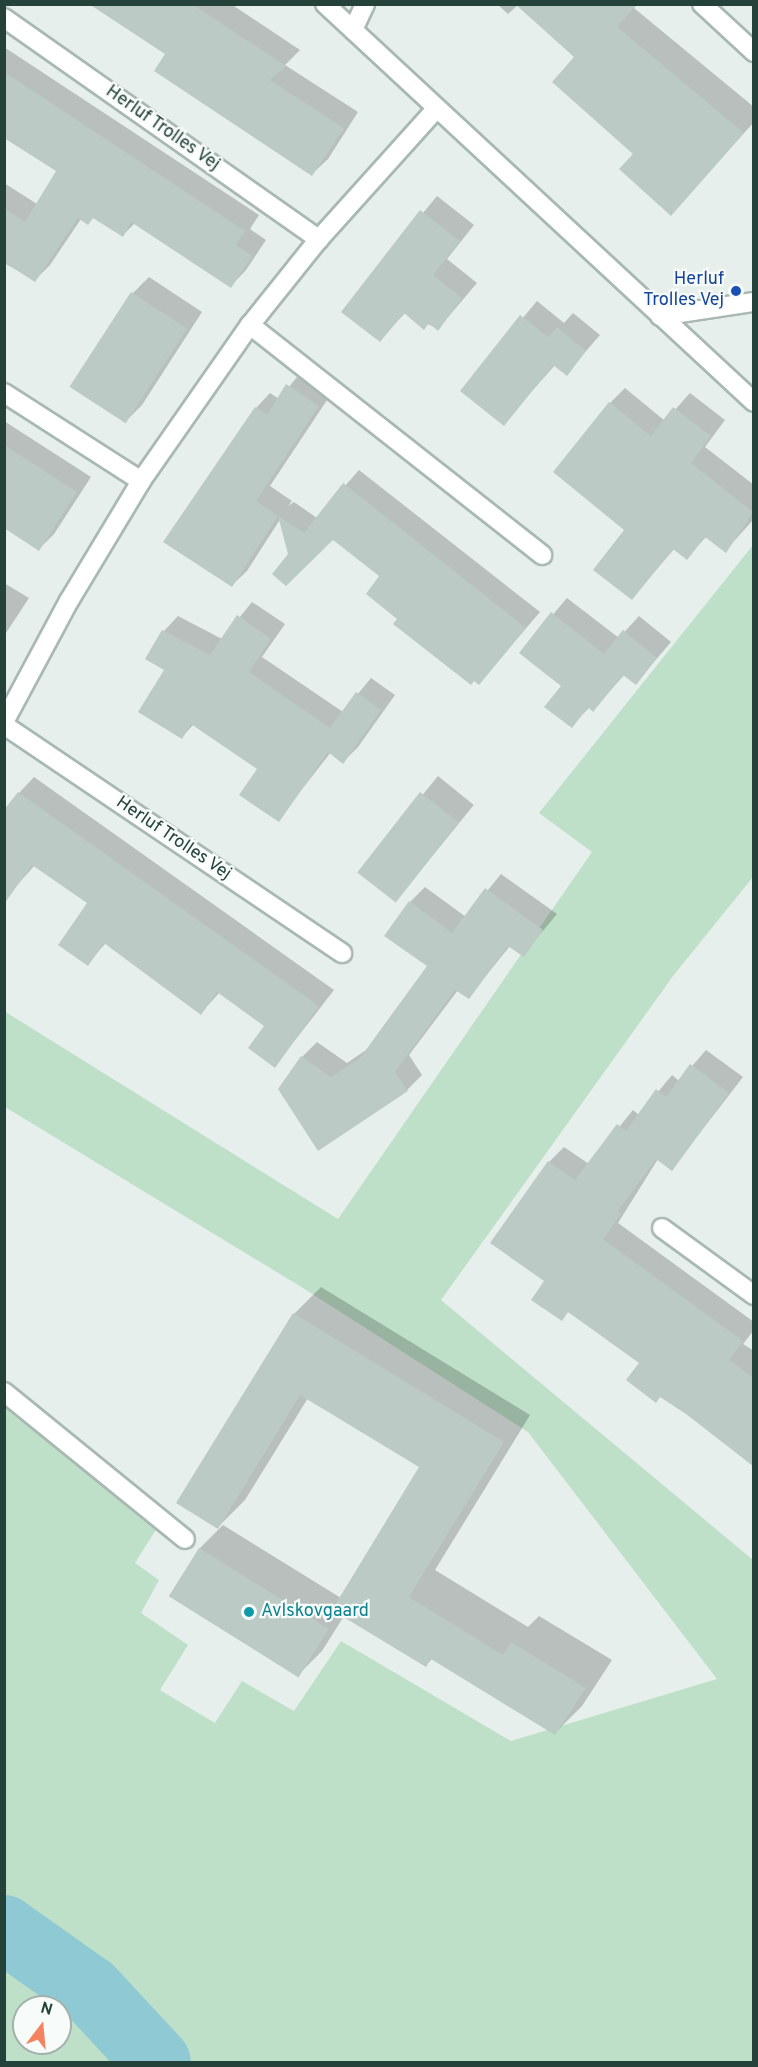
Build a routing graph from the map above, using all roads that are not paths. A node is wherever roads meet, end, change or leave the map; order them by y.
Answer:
1 (325, 4) edge
2 (365, 4) edge
3 (702, 4) edge
4 (4, 18) edge
5 (352, 30) junction
6 (753, 52) edge
7 (435, 109) junction
8 (319, 239) junction
9 (753, 302) edge
10 (660, 316) junction
11 (250, 325) junction
12 (4, 393) edge
13 (753, 402) edge
14 (141, 481) junction
15 (542, 555) dead end
16 (4, 724) edge
17 (342, 953) dead end
18 (662, 1228) dead end
19 (753, 1295) edge
20 (4, 1392) edge
21 (185, 1539) dead end

1 - 5 street
2 - 5 street
3 - 6 street
4 - 8 street, Herluf Trolles Vej
5 - 7 street
7 - 8 street, Herluf Trolles Vej
7 - 10 street
8 - 11 street, Herluf Trolles Vej
9 - 10 street
10 - 13 street
11 - 14 street, Herluf Trolles Vej
11 - 15 street
12 - 14 street
14 - 16 street, Herluf Trolles Vej
16 - 17 street, Herluf Trolles Vej
18 - 19 street
20 - 21 street

